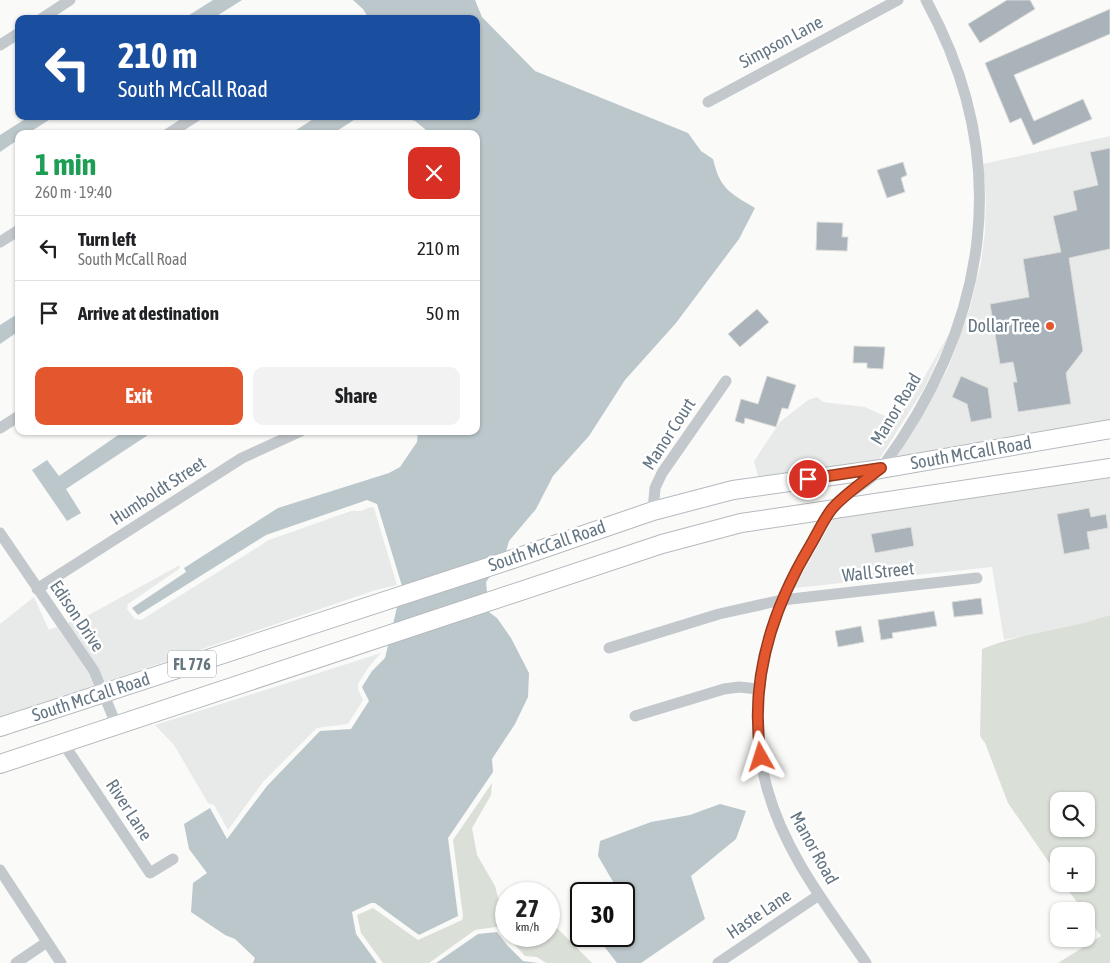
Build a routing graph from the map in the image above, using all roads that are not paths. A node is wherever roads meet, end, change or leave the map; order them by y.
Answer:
1 (70, 0) edge
2 (898, 0) edge
3 (926, 0) edge
4 (47, 15) edge
5 (15, 36) edge
6 (0, 45) edge
7 (708, 102) dead end
8 (190, 120) edge
9 (174, 130) edge
10 (15, 233) edge
11 (0, 242) edge
12 (726, 381) dead end
13 (15, 419) edge
14 (0, 428) edge
15 (1110, 429) edge
16 (292, 435) edge
17 (1108, 467) edge
18 (881, 468) junction
19 (832, 508) junction
20 (653, 511) junction
21 (0, 533) edge
22 (977, 578) dead end
23 (37, 589) junction
24 (782, 600) junction
25 (609, 648) dead end
26 (758, 689) junction
27 (104, 693) junction
28 (635, 716) dead end
29 (116, 724) junction
30 (0, 727) edge
31 (63, 743) junction
32 (0, 764) edge
33 (173, 859) dead end
34 (0, 870) edge
35 (819, 895) junction
36 (47, 942) junction
37 (16, 963) edge
38 (61, 963) edge
39 (718, 963) edge
40 (866, 963) edge

1 - 4 street
2 - 7 street, Simpson Lane
3 - 18 street, Manor Road
5 - 6 street
8 - 9 street
10 - 11 street
12 - 20 street, Manor Court
13 - 14 street
15 - 18 main road, South McCall Road / FL 776
16 - 23 street, Humboldt Street
17 - 19 main road, South McCall Road / FL 776
18 - 19 street, Manor Road
18 - 20 main road, South McCall Road / FL 776
19 - 24 street, Manor Road
19 - 29 main road, South McCall Road / FL 776
20 - 27 main road, South McCall Road / FL 776
21 - 23 street, Edison Drive
22 - 24 street, Wall Street
23 - 27 street, Edison Drive
24 - 25 street, Wall Street
24 - 26 street, Manor Road
26 - 28 street
26 - 35 street, Manor Road
27 - 29 street, Edison Drive
27 - 30 main road, South McCall Road / FL 776
29 - 31 main road, South McCall Road / FL 776
31 - 32 main road, South McCall Road / FL 776
31 - 33 street, River Lane
34 - 36 street
35 - 39 street, Haste Lane
35 - 40 street, Manor Road
36 - 37 street
36 - 38 street

